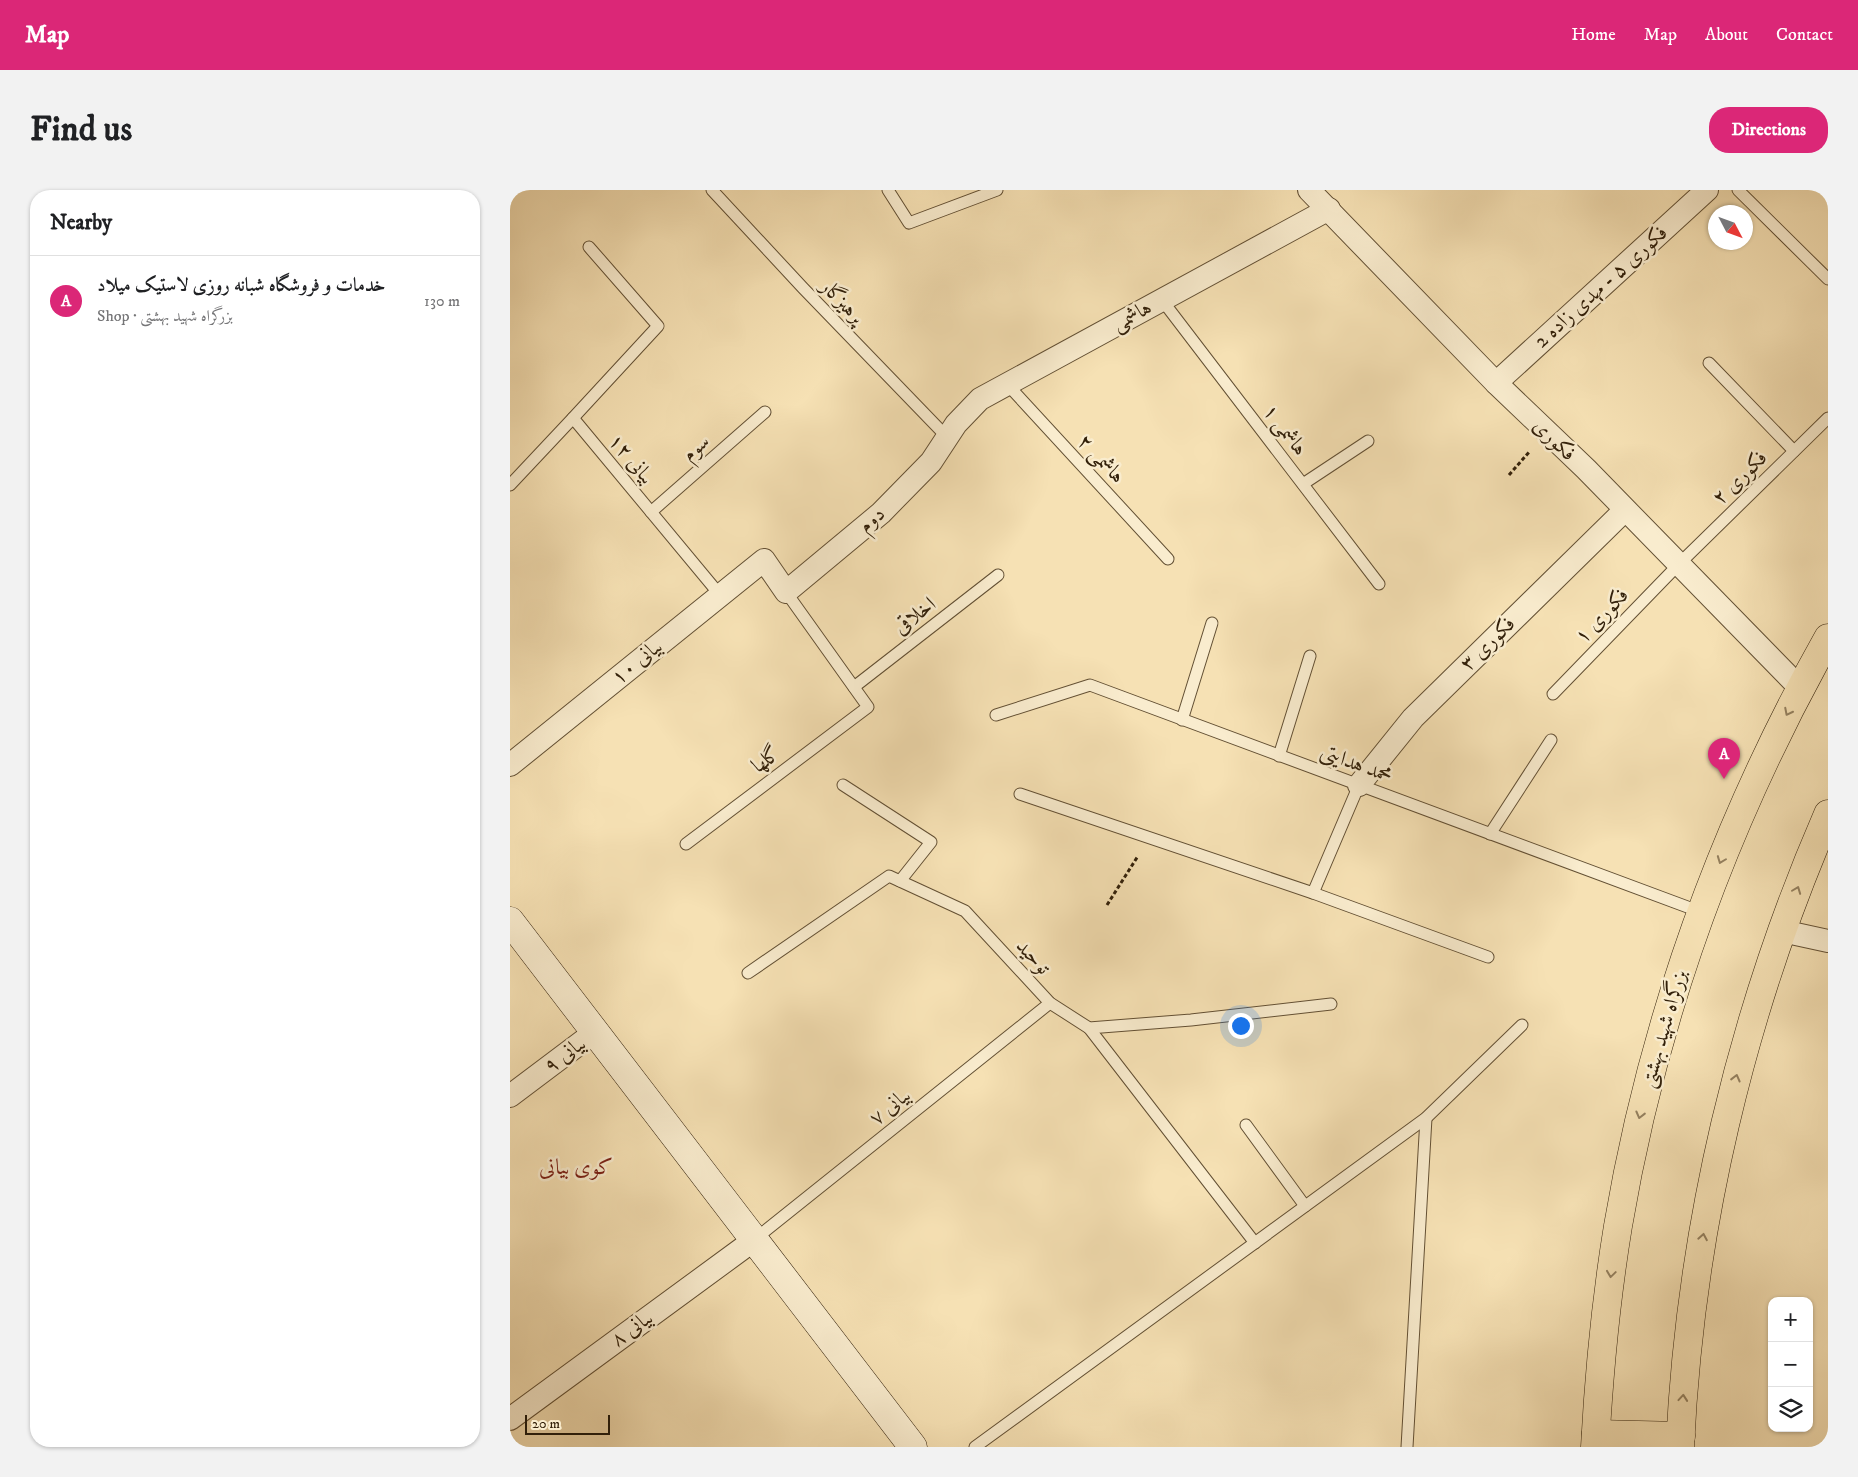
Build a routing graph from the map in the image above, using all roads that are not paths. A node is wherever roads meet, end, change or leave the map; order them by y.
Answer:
1 (712, 190) edge
2 (888, 190) edge
3 (997, 190) edge
4 (1310, 190) edge
5 (1707, 190) edge
6 (1738, 190) edge
7 (1328, 209) junction
8 (589, 247) dead end
9 (1828, 279) edge
10 (1162, 300) junction
11 (1709, 363) dead end
12 (1496, 383) junction
13 (1007, 384) junction
14 (765, 412) dead end
15 (572, 418) junction
16 (1828, 418) edge
17 (947, 438) junction
18 (1368, 441) dead end
19 (1794, 451) junction
20 (1303, 484) junction
21 (510, 485) edge
22 (1625, 510) junction
23 (651, 512) junction
24 (1168, 559) dead end
25 (1679, 564) junction
26 (998, 575) dead end
27 (1380, 584) dead end
28 (786, 592) junction
29 (720, 595) junction
30 (1212, 622) dead end
31 (1828, 638) edge
32 (1310, 656) dead end
33 (854, 687) junction
34 (1800, 688) junction
35 (1553, 694) dead end
36 (996, 714) dead end
37 (1182, 720) junction
38 (1551, 740) dead end
39 (1279, 756) junction
40 (510, 765) edge
41 (843, 785) dead end
42 (1359, 785) junction
43 (1020, 794) dead end
44 (1828, 814) edge
45 (1490, 834) junction
46 (686, 844) dead end
47 (900, 881) junction
48 (1313, 893) junction
49 (1701, 912) junction
50 (510, 921) edge
51 (1782, 931) junction
52 (1828, 941) edge
53 (1488, 957) dead end
54 (748, 973) dead end
55 (1050, 1003) junction
56 (1331, 1004) dead end
57 (1522, 1025) dead end
58 (1089, 1028) junction
59 (595, 1032) junction
60 (510, 1096) edge
61 (1426, 1118) junction
62 (1246, 1125) dead end
63 (1305, 1206) junction
64 (754, 1240) junction
65 (1255, 1243) junction
66 (510, 1418) edge
67 (1596, 1441) edge
68 (1681, 1441) edge
69 (913, 1447) edge
70 (975, 1447) edge
71 (1407, 1447) edge

1 - 17 lane, پرهیزگار
2 - 3 lane
4 - 7 street, فکوری
5 - 12 street, فکوری ۵ - مهدی زاده 2
6 - 9 lane
7 - 10 street, هاشمی
7 - 12 street, فکوری
8 - 15 lane
10 - 13 street, هاشمی
10 - 20 lane, هاشمی ۱
11 - 19 lane
12 - 22 street, فکوری
13 - 17 street, هاشمی
13 - 24 lane, هاشمی ۲
14 - 23 lane, سوم
15 - 21 lane
15 - 23 lane, بیانی ۱۲
16 - 19 lane, فکوری ۲
17 - 28 street, دوم
18 - 20 lane
19 - 25 lane, فکوری ۲
20 - 27 lane, هاشمی ۱
22 - 25 street, فکوری
22 - 42 street, فکوری ۳
23 - 29 lane, بیانی ۱۲
25 - 34 street, فکوری
25 - 35 lane, فکوری ۱
26 - 33 lane, اخلاقی
28 - 29 street, بیانی ۱۰
28 - 33 lane
29 - 40 street, بیانی ۱۰
30 - 37 lane
31 - 34 highway, بزرگراه شهید بهشتی
32 - 39 lane
33 - 46 lane, گلها
34 -> 49 highway, بزرگراه شهید بهشتی
36 - 37 lane, محمد هدایتی
37 - 39 lane, محمد هدایتی
38 - 45 lane
39 - 42 lane, محمد هدایتی
41 - 47 lane
42 - 45 lane, محمد هدایتی
42 - 48 lane
43 - 48 lane
51 -> 44 highway
45 - 49 lane, محمد هدایتی
47 - 54 lane
47 - 55 lane, توحید
48 - 53 lane
49 -> 67 highway, بزرگراه شهید بهشتی
50 - 59 street
51 - 52 street
68 -> 51 highway
55 - 58 lane, توحید
55 - 64 lane, بیانی ۷
56 - 58 lane
57 - 61 lane
58 - 65 lane, توحید
59 - 60 street, بیانی ۹
59 - 64 street
61 - 63 lane
61 - 71 lane
62 - 63 lane
63 - 65 lane
64 - 66 street, بیانی ۸
64 - 69 street
65 - 70 lane
67 - 68 highway

